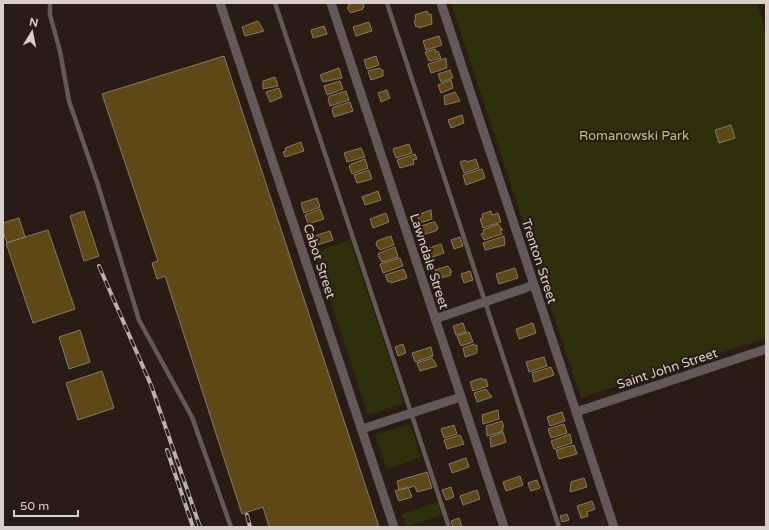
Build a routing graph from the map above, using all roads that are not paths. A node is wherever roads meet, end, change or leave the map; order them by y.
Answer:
1 (50, 3) edge
2 (220, 3) edge
3 (275, 3) edge
4 (331, 3) edge
5 (387, 3) edge
6 (441, 3) edge
7 (534, 285) junction
8 (485, 302) junction
9 (435, 318) junction
10 (766, 349) edge
11 (461, 397) junction
12 (576, 412) junction
13 (412, 413) junction
14 (362, 429) junction
15 (231, 527) edge
16 (394, 527) edge
17 (450, 527) edge
18 (504, 527) edge
19 (559, 527) edge
20 (614, 527) edge

1 - 15 lane
2 - 14 street, Cabot Street
3 - 13 lane
4 - 9 street, Lawndale Street
5 - 8 lane
6 - 7 street, Trenton Street
7 - 8 street
7 - 12 street, Trenton Street
8 - 9 street
8 - 19 lane
9 - 11 street, Lawndale Street
10 - 12 street, Saint John Street
11 - 13 street
11 - 18 street, Lawndale Street
12 - 20 street, Trenton Street
13 - 14 street
13 - 17 lane
14 - 16 street, Cabot Street

